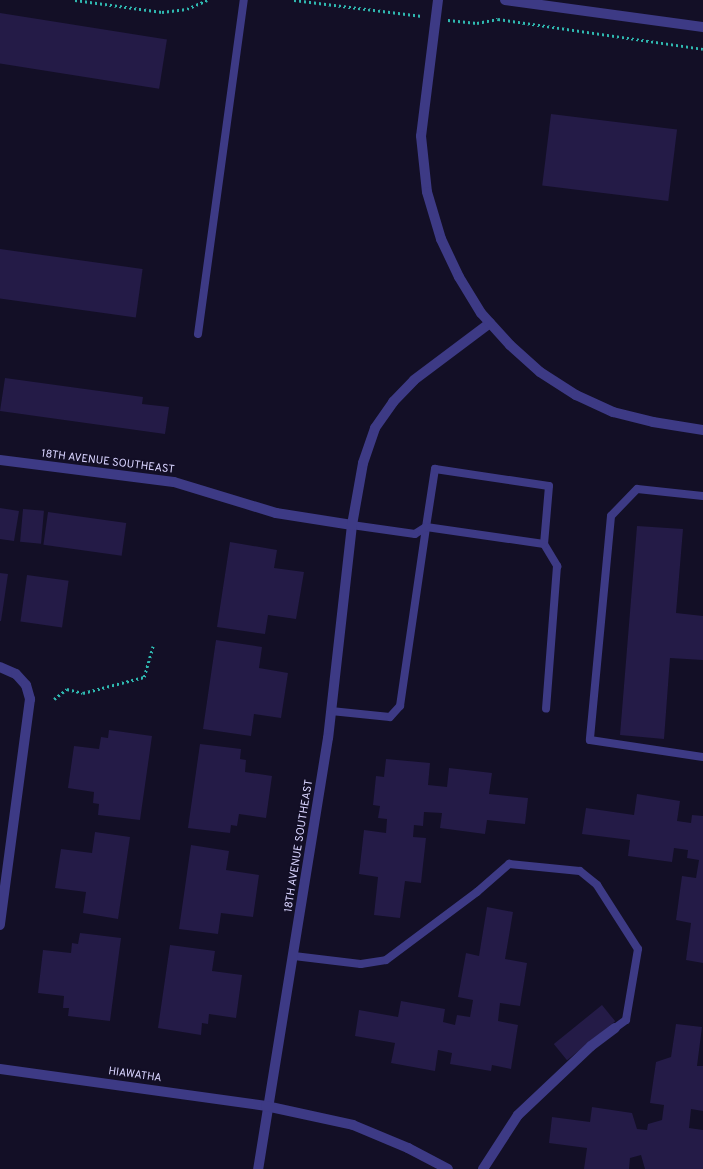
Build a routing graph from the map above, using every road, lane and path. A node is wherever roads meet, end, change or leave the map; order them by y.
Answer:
1 (76, 0) edge
2 (208, 0) edge
3 (244, 0) edge
4 (294, 0) edge
5 (438, 0) edge
6 (505, 0) edge
7 (397, 13) dead end
8 (477, 23) dead end
9 (703, 27) edge
10 (703, 49) edge
11 (490, 323) junction
12 (198, 334) dead end
13 (703, 430) edge
14 (0, 460) edge
15 (703, 496) edge
16 (352, 525) junction
17 (426, 527) junction
18 (544, 544) junction
19 (153, 646) dead end
20 (0, 667) edge
21 (54, 699) dead end
22 (546, 709) dead end
23 (331, 711) junction
24 (703, 757) edge
25 (0, 925) edge
26 (294, 956) junction
27 (615, 1028) joint
28 (0, 1069) edge
29 (266, 1106) junction
30 (258, 1169) edge
31 (448, 1169) edge
32 (483, 1169) edge

1 - 2 path
3 - 12 lane
4 - 7 path
5 - 11 street
6 - 9 street
8 - 10 path
11 - 13 street
11 - 16 street, 18TH AVENUE SOUTHEAST
14 - 16 street, 18TH AVENUE SOUTHEAST
15 - 24 lane
16 - 17 lane
16 - 23 street, 18TH AVENUE SOUTHEAST
17 - 18 lane
17 - 18 lane
17 - 23 lane
18 - 22 lane
19 - 21 path
20 - 25 street
23 - 26 street, 18TH AVENUE SOUTHEAST
26 - 27 lane
26 - 29 street, 18TH AVENUE SOUTHEAST
27 - 32 street
28 - 29 street, HIAWATHA
29 - 30 street, 18TH AVENUE SOUTHEAST
29 - 31 street, HIAWATHA

